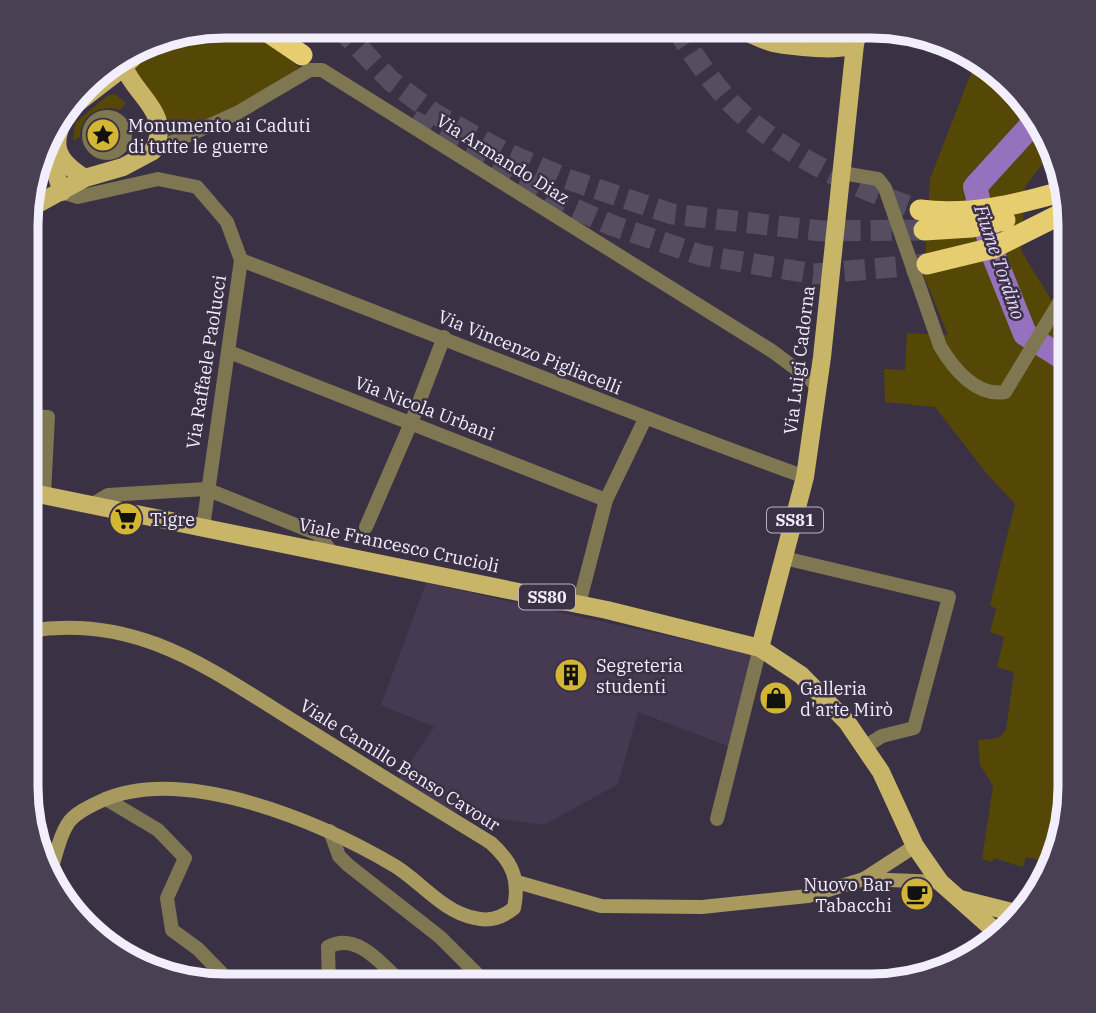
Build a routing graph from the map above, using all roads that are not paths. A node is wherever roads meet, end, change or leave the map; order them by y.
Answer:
1 (277, 38) edge
2 (852, 38) edge
3 (762, 39) edge
4 (798, 39) edge
5 (843, 39) edge
6 (784, 45) junction
7 (302, 55) dead end
8 (119, 72) edge
9 (59, 143) edge
10 (153, 151) junction
11 (51, 159) edge
12 (842, 173) junction
13 (85, 178) junction
14 (62, 192) junction
15 (1055, 194) edge
16 (40, 203) edge
17 (1056, 203) edge
18 (1057, 216) edge
19 (241, 260) junction
20 (933, 263) tunnel mouth
21 (1057, 309) edge
22 (443, 337) junction
23 (229, 352) junction
24 (822, 356) junction
25 (791, 363) junction
26 (818, 389) junction
27 (38, 416) edge
28 (645, 419) junction
29 (411, 423) junction
30 (805, 477) junction
31 (38, 478) edge
32 (206, 489) junction
33 (38, 493) edge
34 (607, 500) junction
35 (93, 504) junction
36 (203, 527) junction
37 (366, 527) dead end
38 (332, 553) junction
39 (784, 558) junction
40 (579, 604) junction
41 (39, 630) edge
42 (760, 648) junction
43 (866, 746) junction
44 (106, 799) junction
45 (717, 819) dead end
46 (330, 831) junction
47 (915, 846) junction
48 (54, 861) edge
49 (864, 879) junction
50 (940, 882) junction
51 (517, 883) junction
52 (957, 898) junction
53 (1010, 912) edge
54 (993, 929) edge
55 (222, 974) edge
56 (328, 974) edge
57 (393, 974) edge
58 (477, 974) edge

1 - 7 highway
2 - 12 main road, Via Luigi Cadorna / SS81
3 - 6 main road
4 - 6 main road
5 - 6 main road
8 - 10 main road
9 - 13 main road
10 - 13 main road
10 - 25 street, Via Armando Diaz
11 - 14 main road
12 - 21 street
12 - 24 main road, Via Luigi Cadorna / SS81
13 - 14 main road
14 - 16 main road
14 - 19 street, Via Raffaele Paolucci
15 - 17 highway
18 - 20 highway
19 - 22 street, Via Vincenzo Pigliacelli
19 - 23 street, Via Raffaele Paolucci
22 - 28 street, Via Vincenzo Pigliacelli
22 - 29 street
23 - 29 street, Via Nicola Urbani
23 - 32 street, Via Raffaele Paolucci
24 - 25 street
24 - 26 main road, Via Luigi Cadorna / SS81
25 - 26 street, Via Armando Diaz
26 - 30 main road, Via Luigi Cadorna / SS81
27 - 31 street
28 - 30 street, Via Vincenzo Pigliacelli
28 - 34 street
29 - 34 street, Via Nicola Urbani
29 - 37 street
30 - 39 main road, Via Luigi Cadorna / SS81
32 - 35 street
32 - 36 street, Via Raffaele Paolucci
32 - 38 street
33 - 35 main road, Viale Francesco Crucioli / SS80
34 - 40 street
35 - 36 main road, Viale Francesco Crucioli / SS80
36 - 38 main road, Viale Francesco Crucioli / SS80
38 - 40 main road, Viale Francesco Crucioli / SS80
39 - 42 main road, Via Luigi Cadorna / SS81
39 - 43 street
40 - 42 main road, Viale Francesco Crucioli / SS80
41 - 51 street, Viale Camillo Benso Cavour
42 - 43 main road, SS80
42 - 45 street
43 - 47 main road, SS80
44 - 46 street
44 - 48 street
44 - 55 street
46 - 51 street
46 - 58 street
47 - 49 street
47 - 50 main road, SS80
49 - 50 street
49 - 51 street
50 - 52 main road, SS80
52 - 53 main road, SS80
52 - 54 main road, SS80
56 - 57 street

